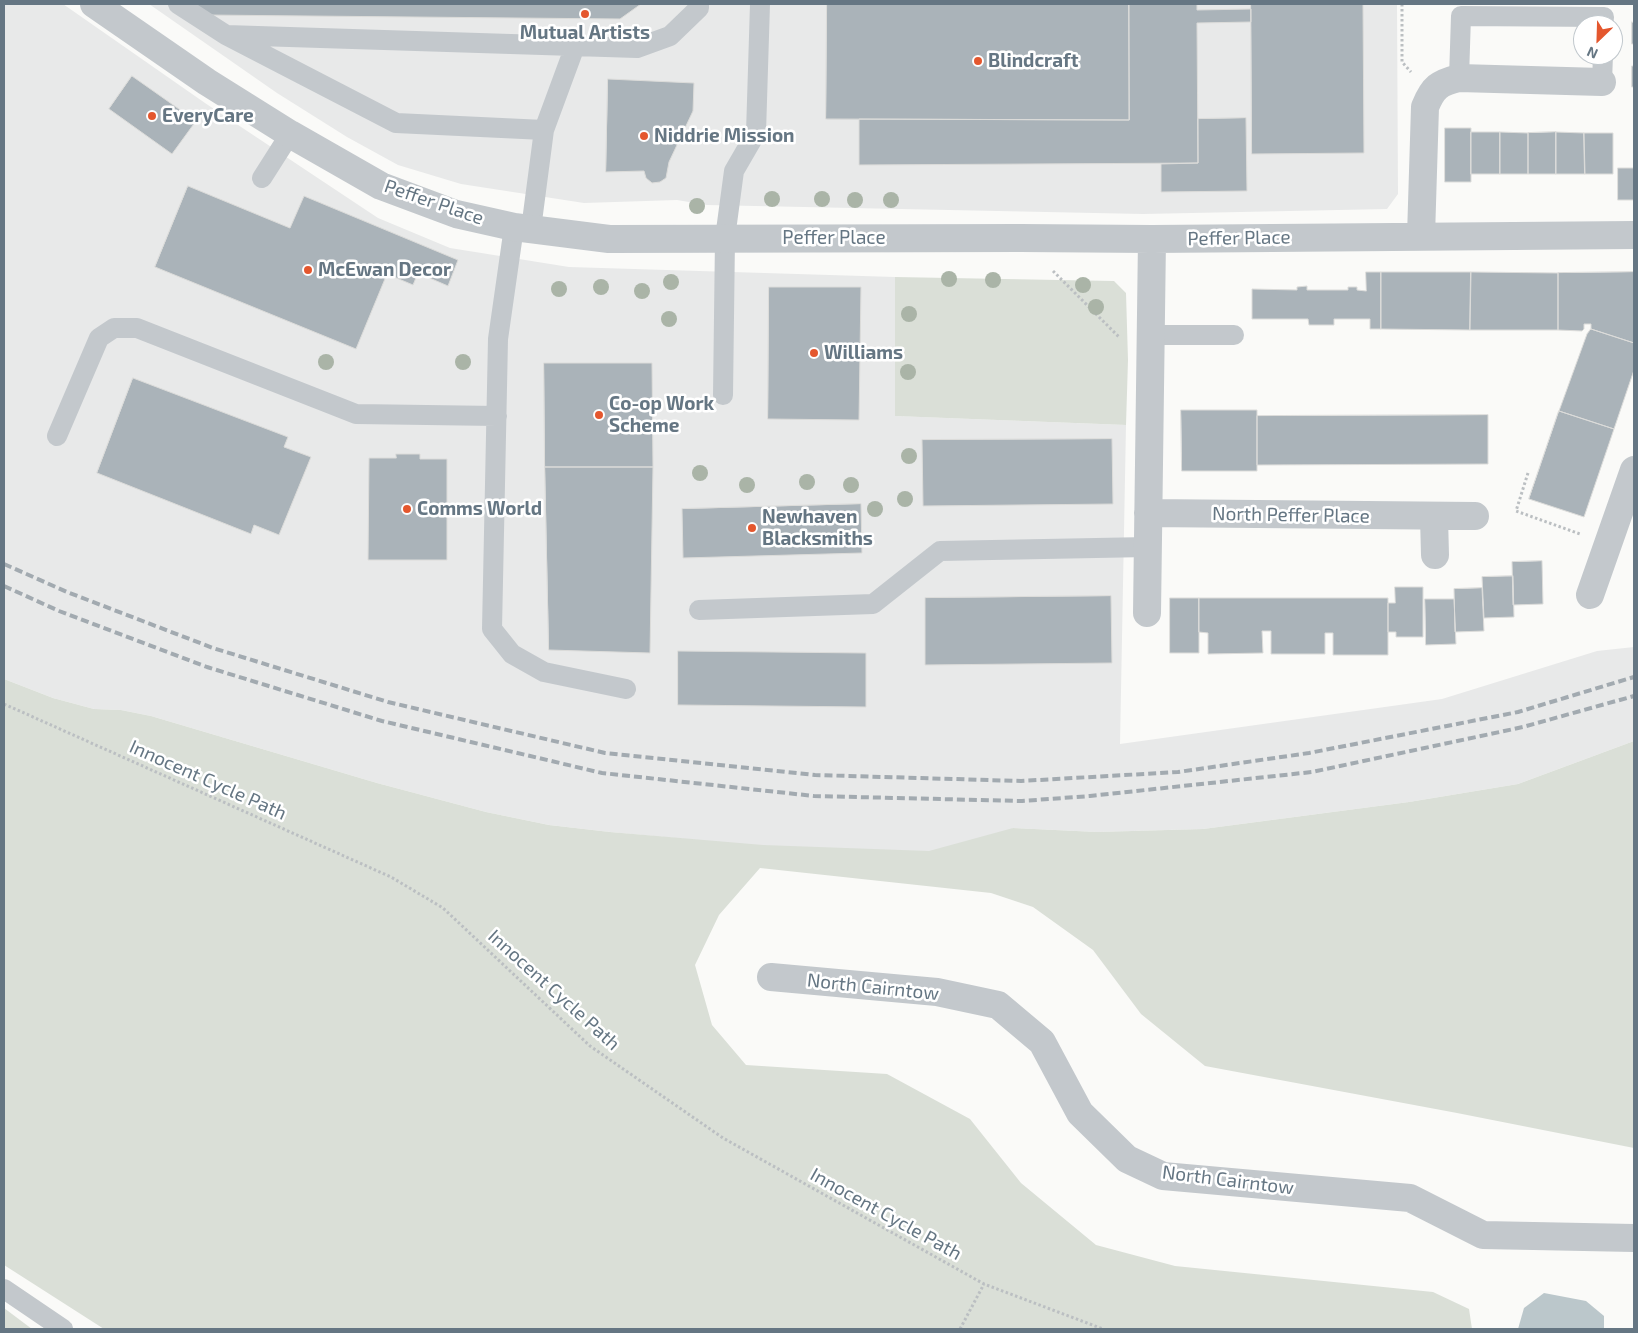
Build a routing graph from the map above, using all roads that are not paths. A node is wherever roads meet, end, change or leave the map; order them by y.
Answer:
1 (94, 4) edge
2 (178, 4) edge
3 (699, 4) edge
4 (760, 4) edge
5 (1573, 17) edge
6 (226, 35) junction
7 (574, 46) junction
8 (1603, 65) edge
9 (1460, 78) junction
10 (1602, 82) joint
11 (544, 130) junction
12 (290, 134) junction
13 (262, 178) dead end
14 (522, 228) junction
15 (1634, 235) edge
16 (1421, 236) junction
17 (725, 238) junction
18 (1152, 239) junction
19 (1150, 335) junction
20 (1234, 335) dead end
21 (723, 395) dead end
22 (497, 416) junction
23 (57, 436) dead end
24 (1634, 470) edge
25 (1148, 513) junction
26 (1476, 516) dead end
27 (1434, 517) junction
28 (1148, 547) junction
29 (1435, 556) dead end
30 (1590, 595) dead end
31 (700, 610) dead end
32 (1147, 613) dead end
33 (626, 689) dead end
34 (772, 977) dead end
35 (1634, 1238) edge
36 (4, 1289) edge
37 (63, 1329) edge

1 - 12 street, Peffer Place
2 - 6 lane
3 - 7 lane
4 - 17 lane
5 - 9 lane
6 - 7 lane
6 - 11 lane
7 - 11 lane
8 - 10 lane
9 - 10 street
9 - 16 street
11 - 14 lane
12 - 13 lane
12 - 14 street, Peffer Place
14 - 17 street, Peffer Place
14 - 22 lane
15 - 16 street, Peffer Place
16 - 18 street, Peffer Place
17 - 18 street, Peffer Place
17 - 21 lane
18 - 19 street
19 - 20 lane
19 - 25 street
22 - 23 lane
22 - 33 lane
24 - 30 street
25 - 27 street, North Peffer Place
25 - 28 street
26 - 27 street, North Peffer Place
27 - 29 street
28 - 31 lane
28 - 32 street
34 - 35 street, North Cairntow
36 - 37 lane

